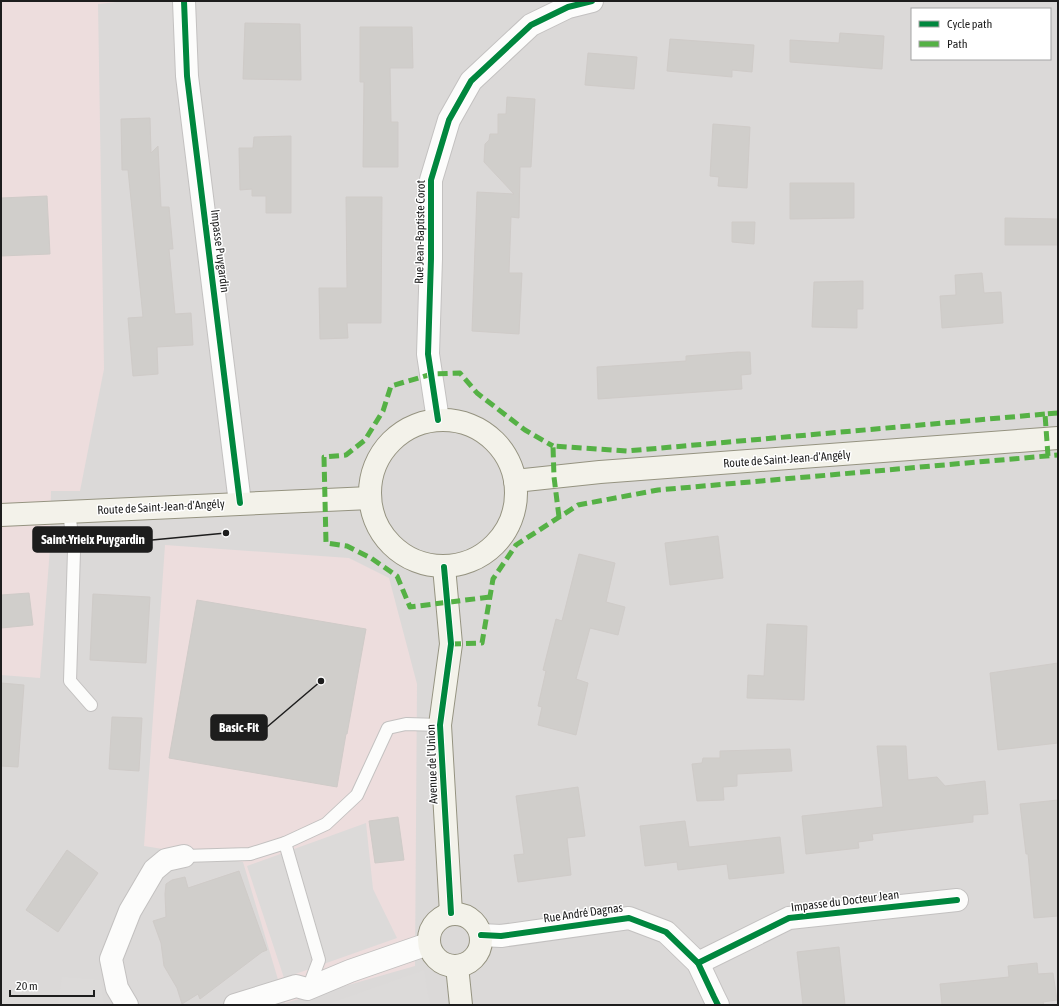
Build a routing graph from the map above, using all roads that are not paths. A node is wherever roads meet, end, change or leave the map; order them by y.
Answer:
1 (184, 1) edge
2 (592, 1) edge
3 (438, 420) junction
4 (1058, 438) edge
5 (515, 481) junction
6 (370, 498) junction
7 (240, 503) junction
8 (69, 512) junction
9 (1, 515) edge
10 (444, 566) junction
11 (92, 705) dead end
12 (440, 725) junction
13 (285, 843) junction
14 (184, 856) joint
15 (957, 900) dead end
16 (451, 913) junction
17 (481, 935) junction
18 (428, 944) junction
19 (698, 964) junction
20 (457, 966) junction
21 (310, 997) edge
22 (127, 1005) edge
23 (235, 1005) edge
24 (461, 1005) edge
25 (718, 1005) edge

1 - 7 street, Impasse Puygardin
2 - 3 street, Rue Jean-Baptiste Corot
3 - 5 main road
3 - 6 main road
4 - 5 main road, Route de Saint-Jean-d'Angély
5 - 10 main road
6 - 7 main road, Route de Saint-Jean-d'Angély
6 - 10 main road
7 - 8 main road, Route de Saint-Jean-d'Angély
8 - 9 main road, Route de Saint-Jean-d'Angély
8 - 11 lane
10 - 12 main road, Avenue de l'Union
12 - 13 lane
12 - 16 main road, Avenue de l'Union
13 - 14 lane
13 - 21 lane
14 - 22 street
15 - 19 street, Impasse du Docteur Jean
16 - 17 main road
16 - 18 main road
17 - 19 street, Rue André Dagnas
17 - 20 main road
18 - 20 main road
18 - 21 street
19 - 25 street, Rue André Dagnas
20 - 24 main road
21 - 23 street

